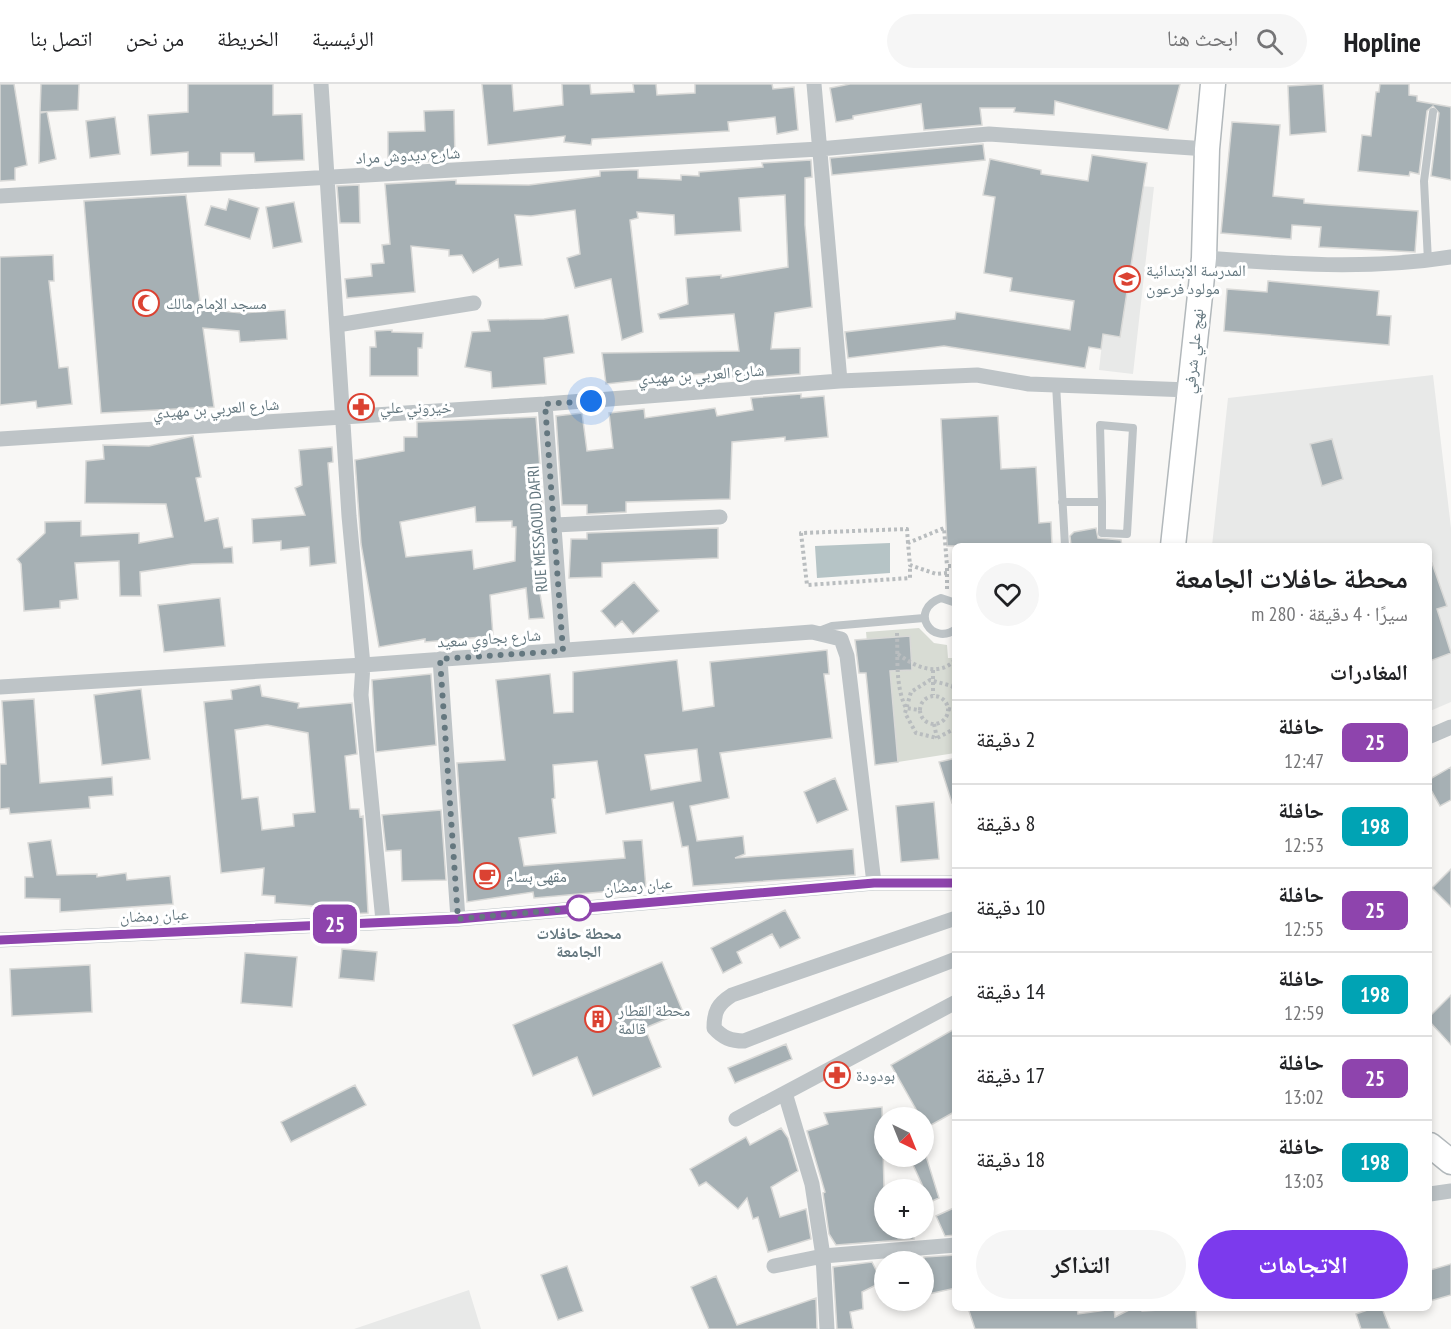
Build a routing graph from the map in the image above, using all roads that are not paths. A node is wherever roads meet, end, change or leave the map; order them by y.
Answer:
1 (321, 84) edge
2 (814, 84) edge
3 (1213, 84) edge
4 (1433, 112) dead end
5 (819, 149) junction
6 (1207, 149) junction
7 (325, 178) junction
8 (0, 196) edge
9 (1451, 257) edge
10 (1204, 258) junction
11 (1428, 261) junction
12 (474, 303) dead end
13 (337, 325) junction
14 (840, 381) junction
15 (1056, 384) junction
16 (1189, 390) junction
17 (545, 404) junction
18 (344, 417) junction
19 (0, 439) edge
20 (1062, 502) junction
21 (1102, 502) junction
22 (720, 517) dead end
23 (555, 525) junction
24 (1065, 543) edge
25 (1173, 543) edge
26 (952, 601) edge
27 (924, 618) junction
28 (952, 631) edge
29 (818, 632) junction
30 (563, 651) junction
31 (440, 659) junction
32 (363, 665) junction
33 (0, 687) edge
34 (1451, 727) edge
35 (1432, 735) edge
36 (874, 883) junction
37 (952, 883) edge
38 (458, 919) junction
39 (952, 919) edge
40 (383, 921) junction
41 (0, 940) edge
42 (952, 961) edge
43 (952, 1004) edge
44 (785, 1093) junction
45 (736, 1119) dead end
46 (1432, 1147) edge
47 (1451, 1162) edge
48 (1451, 1191) edge
49 (1432, 1194) edge
50 (952, 1245) edge
51 (823, 1256) junction
52 (774, 1266) dead end
53 (827, 1329) edge

1 - 7 street
2 - 5 street
3 - 6 main road, نهج علي شرفي
4 - 11 lane
5 - 6 street, شارع ديدوش مراد
5 - 7 street, شارع ديدوش مراد
5 - 14 street
6 - 10 main road, نهج علي شرفي
7 - 8 street, شارع ديدوش مراد
7 - 13 street
9 - 11 street
10 - 11 street
10 - 16 main road, نهج علي شرفي
12 - 13 street
13 - 18 street
14 - 15 street, شارع العربي بن مهيدي
14 - 17 street, شارع العربي بن مهيدي
15 - 16 street, شارع العربي بن مهيدي
15 - 20 lane
16 - 25 main road, نهج علي شرفي
17 - 18 street, شارع العربي بن مهيدي
17 - 23 street, RUE MESSAOUD DAFRI
18 - 19 street, شارع العربي بن مهيدي
18 - 32 street
20 - 21 lane
20 - 24 lane
21 - 21 lane
22 - 23 street
23 - 30 street, RUE MESSAOUD DAFRI
26 - 27 lane
27 - 28 lane
27 - 29 lane
29 - 30 street, شارع بجاوي سعيد
29 - 36 street
30 - 31 street, شارع بجاوي سعيد
31 - 32 street, شارع بجاوي سعيد
31 - 38 street
32 - 33 street, شارع بجاوي سعيد
32 - 40 street
34 - 35 street
36 - 37 street, عبان رمضان
36 - 38 street, عبان رمضان
38 - 40 street, عبان رمضان
39 - 42 street
40 - 41 street, عبان رمضان
43 - 44 street
44 - 45 street
44 - 51 street
46 - 47 main road
48 - 49 street
50 - 51 street
51 - 52 street
51 - 53 street

